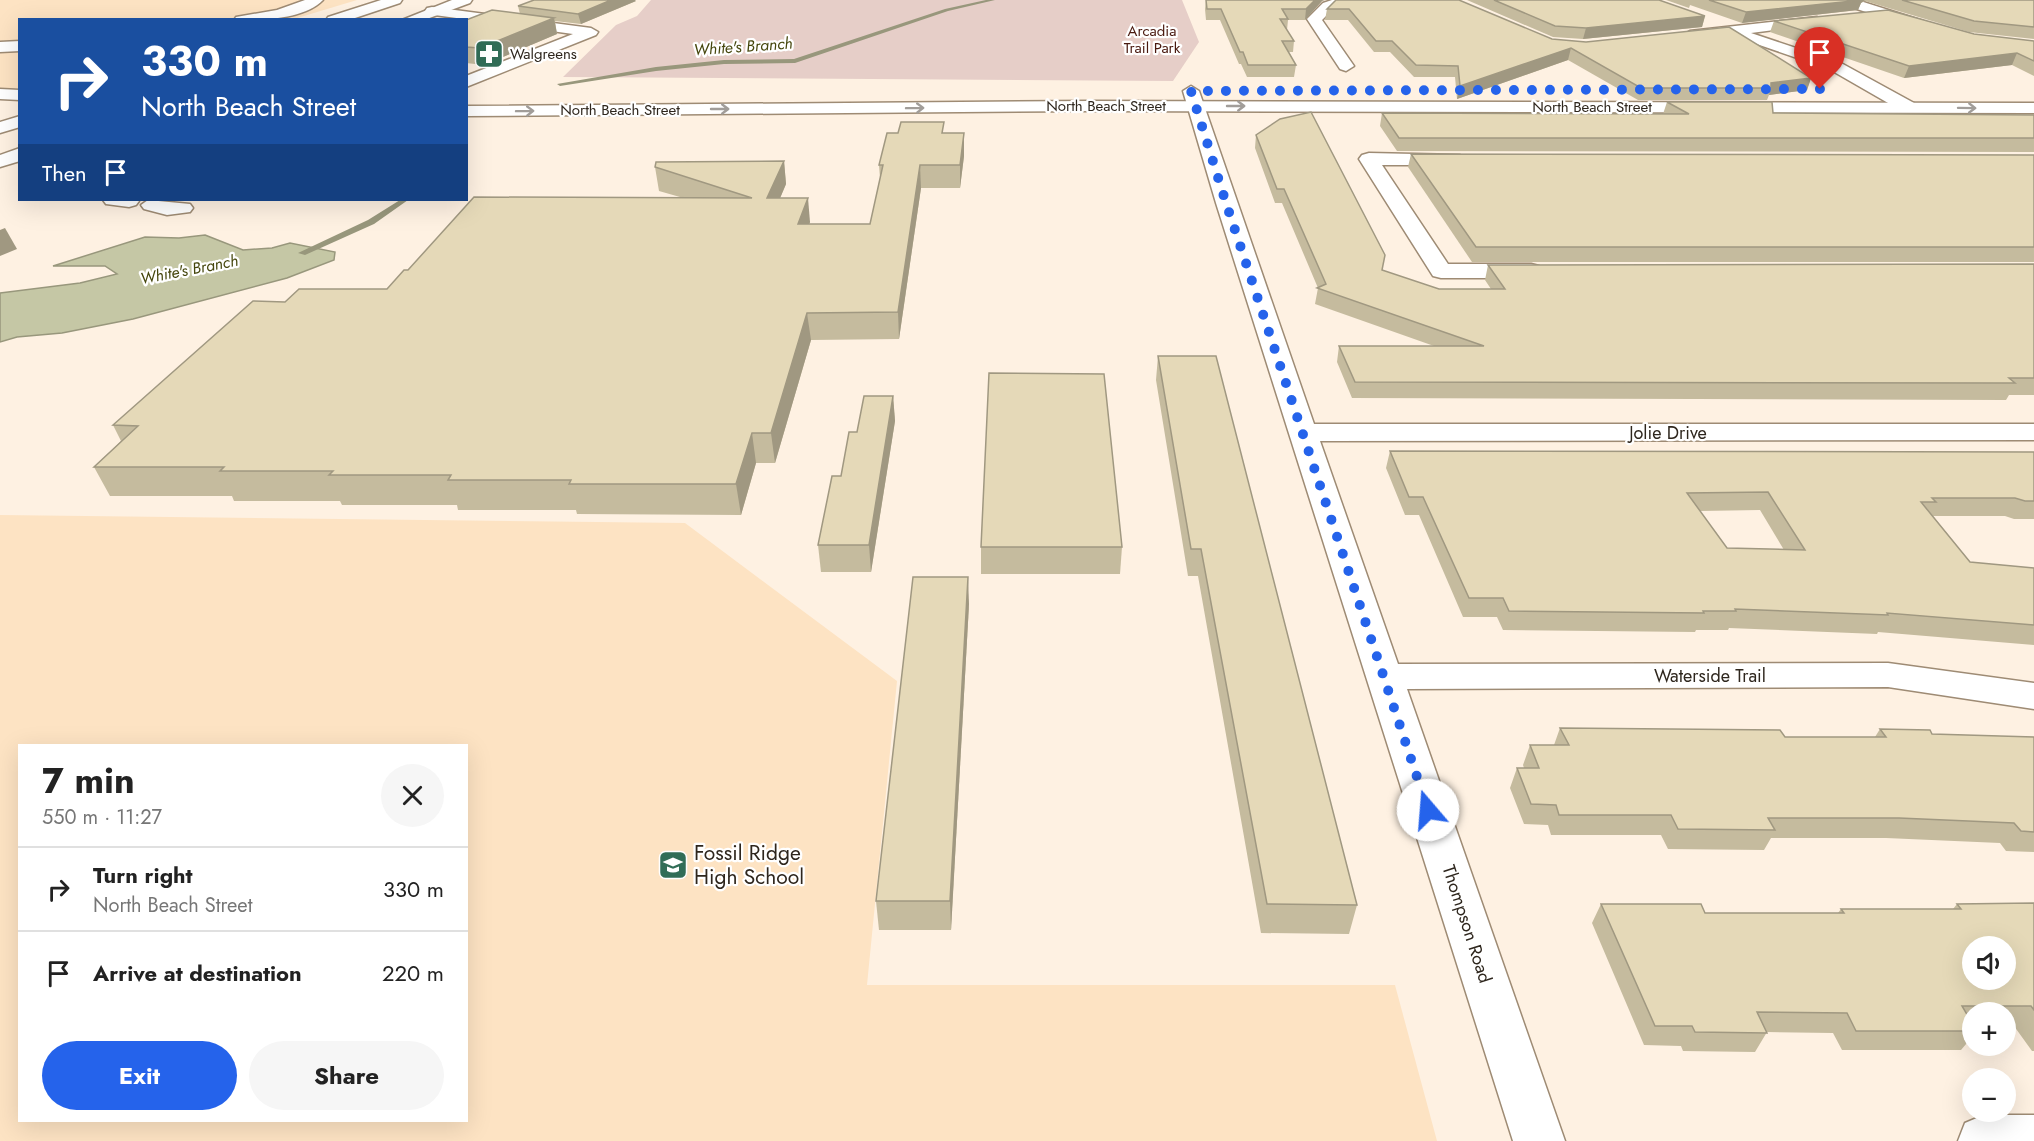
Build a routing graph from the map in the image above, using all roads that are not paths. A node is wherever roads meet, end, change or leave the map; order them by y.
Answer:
1 (275, 0) edge
2 (316, 0) edge
3 (395, 0) edge
4 (465, 0) edge
5 (1346, 0) edge
6 (1843, 0) edge
7 (432, 11) junction
8 (1885, 14) junction
9 (243, 18) edge
10 (258, 18) edge
11 (339, 18) edge
12 (414, 18) edge
13 (1697, 19) edge
14 (1938, 29) edge
15 (1730, 31) junction
16 (1675, 37) edge
17 (0, 46) edge
18 (18, 46) edge
19 (1346, 66) dead end
20 (1826, 80) dead end
21 (468, 81) edge
22 (1876, 89) junction
23 (1475, 90) edge
24 (490, 91) dead end
25 (580, 91) dead end
26 (889, 91) dead end
27 (912, 91) dead end
28 (468, 92) edge
29 (0, 94) edge
30 (18, 94) edge
31 (1194, 98) junction
32 (1908, 98) junction
33 (1872, 107) junction
34 (883, 108) junction
35 (2034, 108) edge
36 (566, 110) junction
37 (468, 111) edge
38 (0, 113) edge
39 (18, 113) edge
40 (18, 123) edge
41 (0, 128) edge
42 (18, 155) edge
43 (1475, 159) edge
44 (0, 161) edge
45 (151, 205) dead end
46 (183, 208) dead end
47 (1548, 271) edge
48 (2034, 432) edge
49 (1303, 433) junction
50 (1384, 677) junction
51 (2034, 696) edge
52 (1539, 1141) edge
53 (1984, 1141) edge
54 (2034, 1141) edge

1 - 9 street
2 - 10 street
3 - 11 street
4 - 7 street
5 - 19 street
6 - 8 street
7 - 12 street
7 - 21 street
8 - 14 street
8 - 15 street
13 - 15 street
15 - 16 street
15 - 20 street
15 - 22 street
17 - 18 street
22 - 32 street
22 - 33 street
23 - 31 street, North Beach Street
24 - 28 street
25 - 36 street
26 - 34 street
27 - 31 street, North Beach Street
29 - 30 street
31 -> 33 street, North Beach Street
34 -> 31 street, North Beach Street
31 - 49 street, Thompson Road
32 - 33 street, North Beach Street
32 -> 35 street, North Beach Street
36 -> 34 street, North Beach Street
37 -> 36 street, North Beach Street
38 - 39 street
40 - 41 street
42 - 44 street
43 - 47 street
45 - 46 street
48 - 49 street, Jolie Drive
49 - 50 street, Thompson Road
50 - 51 street, Waterside Trail
50 - 52 street, Thompson Road
53 - 54 street

